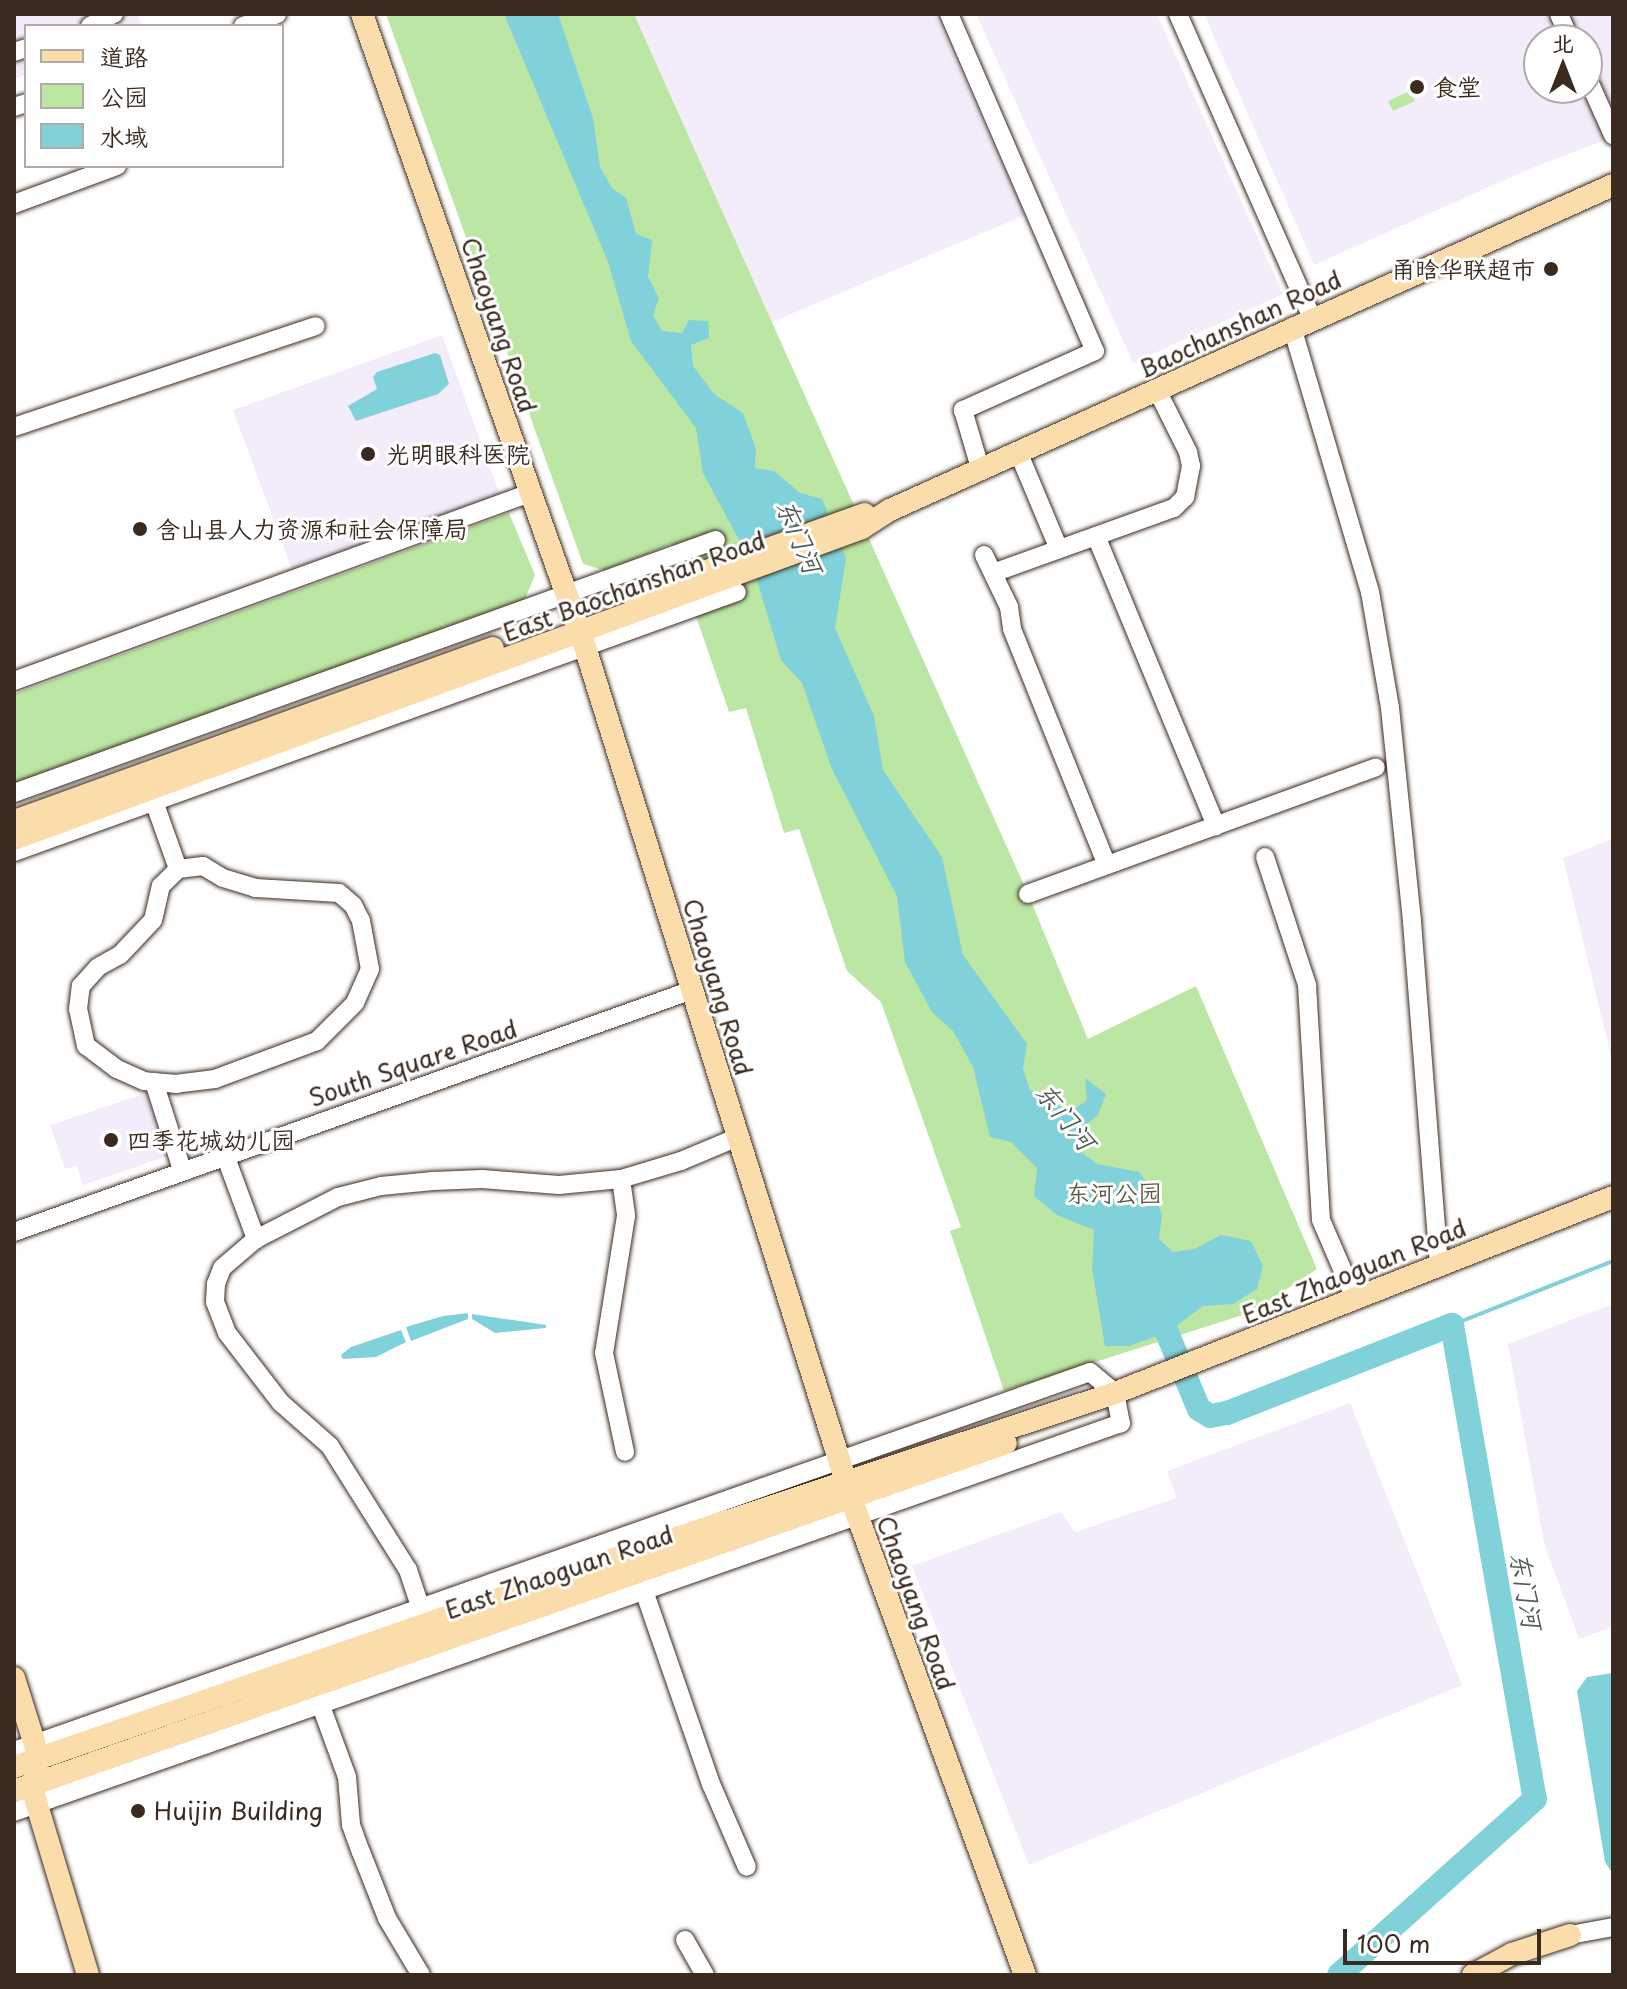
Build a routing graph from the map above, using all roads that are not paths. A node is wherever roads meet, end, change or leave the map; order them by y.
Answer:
1 (114, 14) edge
2 (277, 14) edge
3 (362, 14) edge
4 (949, 14) edge
5 (1178, 14) edge
6 (94, 24) edge
7 (249, 24) edge
8 (1599, 104) edge
9 (1613, 135) edge
10 (112, 168) edge
11 (1613, 185) edge
12 (14, 204) edge
13 (1302, 323) junction
14 (316, 326) dead end
15 (1158, 392) junction
16 (14, 427) edge
17 (1019, 454) junction
18 (981, 471) junction
19 (530, 493) junction
20 (890, 510) joint
21 (1096, 536) junction
22 (716, 540) dead end
23 (1059, 549) junction
24 (984, 555) dead end
25 (993, 573) junction
26 (737, 592) dead end
27 (567, 594) junction
28 (580, 633) junction
29 (14, 681) edge
30 (1376, 767) dead end
31 (149, 789) junction
32 (14, 793) edge
33 (14, 821) edge
34 (1216, 826) junction
35 (14, 839) edge
36 (14, 852) edge
37 (1265, 857) dead end
38 (1107, 865) junction
39 (178, 869) junction
40 (1028, 894) dead end
41 (692, 990) junction
42 (154, 1082) junction
43 (738, 1137) junction
44 (225, 1155) junction
45 (182, 1170) junction
46 (621, 1179) junction
47 (1613, 1197) edge
48 (14, 1232) edge
49 (256, 1239) junction
50 (1439, 1266) junction
51 (1355, 1299) junction
52 (1115, 1393) junction
53 (625, 1452) dead end
54 (848, 1489) junction
55 (637, 1572) junction
56 (424, 1616) junction
57 (14, 1678) edge
58 (314, 1685) junction
59 (29, 1751) edge
60 (14, 1767) edge
61 (24, 1789) edge
62 (14, 1812) edge
63 (747, 1867) dead end
64 (1613, 1927) edge
65 (1570, 1935) joint
66 (685, 1940) dead end
67 (88, 1975) edge
68 (421, 1975) edge
69 (705, 1975) edge
70 (1025, 1975) edge
71 (1473, 1975) edge

1 - 6 street
2 - 7 street
3 - 19 main road, Chaoyang Road
4 - 18 street
5 - 13 street
8 - 9 street
10 - 12 street
11 - 13 main road, Baochanshan Road
13 - 15 main road, Baochanshan Road
13 - 50 street
14 - 16 street
15 - 17 main road, Baochanshan Road
15 - 21 street
17 - 18 main road, Baochanshan Road
17 - 23 street
18 - 20 main road, Baochanshan Road
19 - 27 main road, Chaoyang Road
19 - 29 street
20 - 28 main road, East Baochanshan Road
21 - 23 street
21 - 34 street
22 - 27 street
23 - 25 street
24 - 25 street
25 - 38 street
26 - 28 street
27 - 28 main road, Chaoyang Road
27 - 32 street
28 - 31 main road, East Baochanshan Road
28 - 41 main road, Chaoyang Road
30 - 34 street
31 - 33 main road, East Baochanshan Road
31 - 35 main road, East Baochanshan Road
31 - 36 street
31 - 39 street
34 - 38 street
37 - 51 street
38 - 40 street
39 - 42 street
39 - 42 street
41 - 43 main road, Chaoyang Road
41 - 44 street, South Square Road
42 - 45 street
43 - 46 street
43 - 54 main road, Chaoyang Road
44 - 45 street, South Square Road
44 - 49 street
45 - 48 street, South Square Road
46 - 49 street
46 - 53 street
47 - 50 main road, East Zhaoguan Road
49 - 56 street
50 - 51 main road, East Zhaoguan Road
51 - 52 main road, East Zhaoguan Road
52 - 54 main road, East Zhaoguan Road
52 - 54 street
54 - 55 main road, East Zhaoguan Road
54 - 55 street
54 - 56 street
54 - 70 main road, Chaoyang Road
55 - 56 main road, East Zhaoguan Road
55 - 58 main road, East Zhaoguan Road
55 - 63 street
56 - 58 main road, East Zhaoguan Road
56 - 59 street
57 - 59 main road
58 - 59 main road, East Zhaoguan Road
58 - 61 main road, East Zhaoguan Road
58 - 68 street
59 - 60 main road, East Zhaoguan Road
59 - 61 main road
61 - 62 street
61 - 67 main road
64 - 65 street
65 - 71 main road
66 - 69 street

